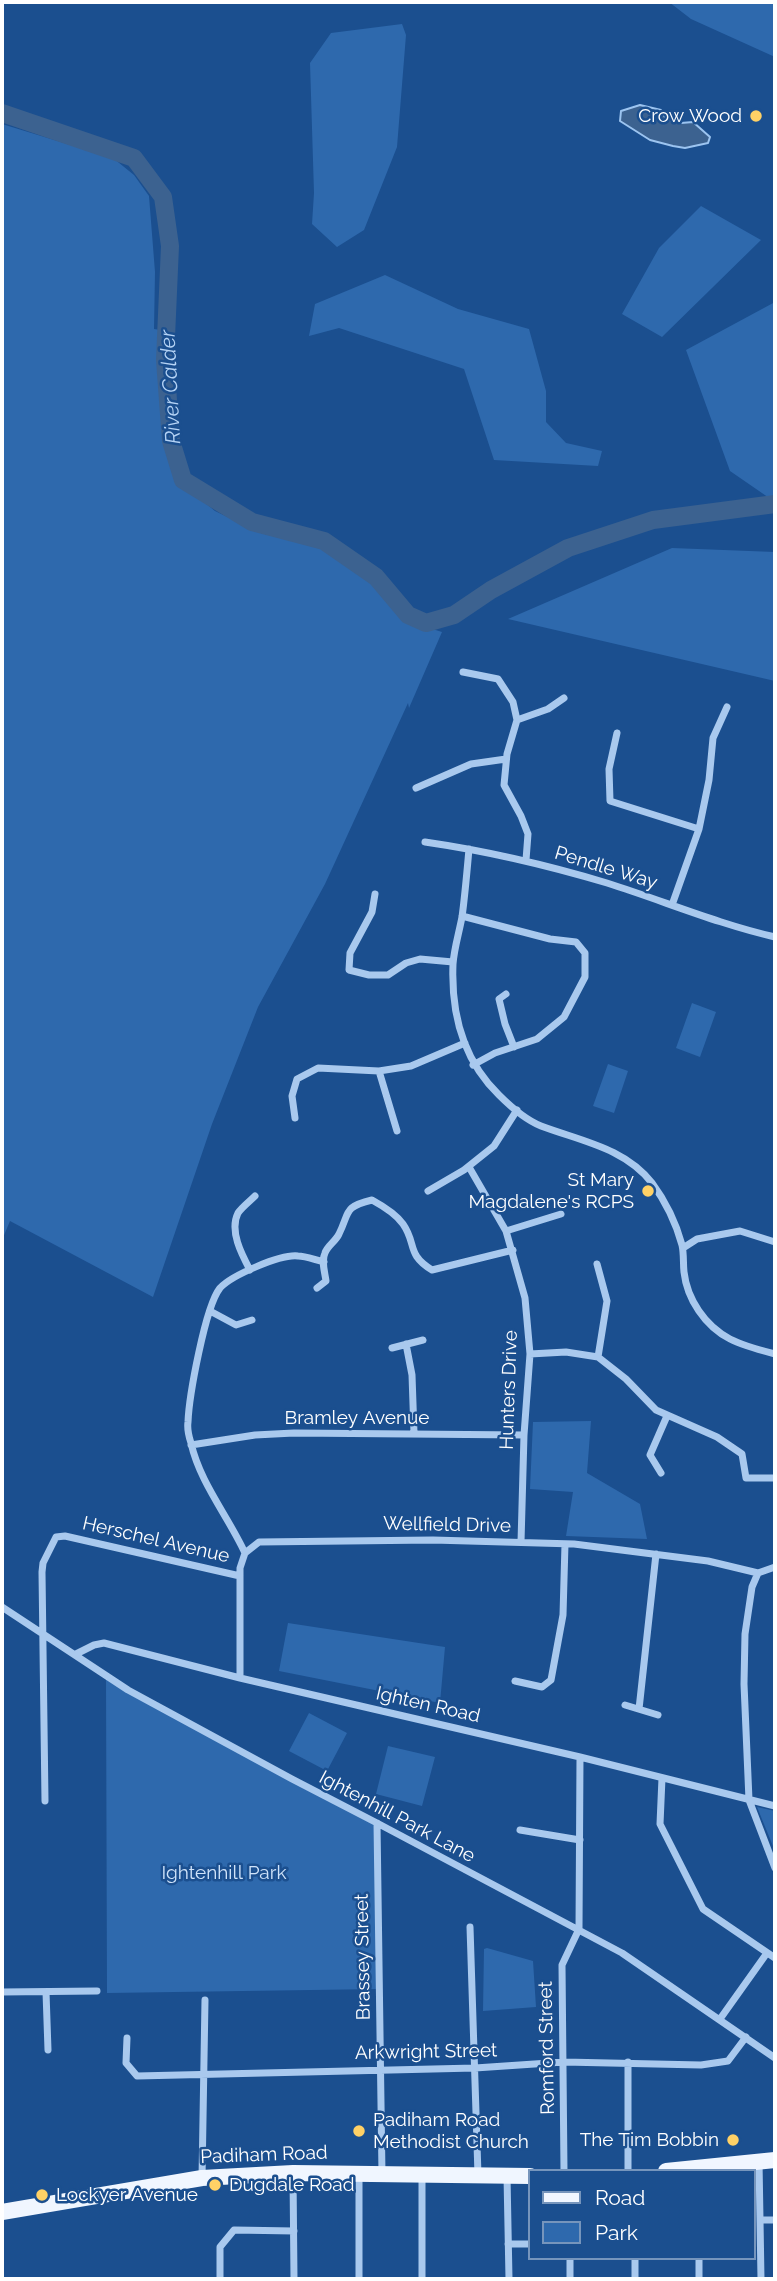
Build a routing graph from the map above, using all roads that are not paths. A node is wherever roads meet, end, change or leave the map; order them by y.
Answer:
1 (463, 672) dead end
2 (564, 698) dead end
3 (727, 707) dead end
4 (517, 720) junction
5 (617, 733) dead end
6 (506, 759) junction
7 (416, 788) dead end
8 (697, 831) junction
9 (425, 842) dead end
10 (469, 849) junction
11 (526, 860) junction
12 (375, 894) dead end
13 (672, 905) junction
14 (462, 916) junction
15 (775, 937) edge
16 (453, 962) junction
17 (506, 994) dead end
18 (465, 1043) junction
19 (514, 1047) junction
20 (473, 1065) junction
21 (379, 1071) junction
22 (517, 1110) junction
23 (295, 1118) dead end
24 (397, 1131) dead end
25 (468, 1167) junction
26 (428, 1191) dead end
27 (255, 1196) dead end
28 (561, 1214) dead end
29 (506, 1231) junction
30 (775, 1242) edge
31 (683, 1248) junction
32 (513, 1250) junction
33 (324, 1262) junction
34 (597, 1264) dead end
35 (250, 1270) junction
36 (317, 1288) dead end
37 (210, 1311) junction
38 (252, 1320) dead end
39 (423, 1340) dead end
40 (406, 1344) junction
41 (392, 1348) dead end
42 (530, 1354) junction
43 (775, 1354) edge
44 (598, 1357) junction
45 (667, 1416) junction
46 (414, 1433) junction
47 (523, 1435) junction
48 (191, 1446) junction
49 (661, 1473) dead end
50 (775, 1478) edge
51 (521, 1542) junction
52 (565, 1544) junction
53 (245, 1553) junction
54 (656, 1554) junction
55 (775, 1567) edge
56 (758, 1573) junction
57 (240, 1576) junction
58 (2, 1607) edge
59 (42, 1632) junction
60 (76, 1654) junction
61 (240, 1678) junction
62 (515, 1681) dead end
63 (625, 1705) dead end
64 (639, 1709) junction
65 (658, 1715) dead end
66 (580, 1757) junction
67 (662, 1778) junction
68 (749, 1800) junction
69 (45, 1801) dead end
70 (775, 1806) edge
71 (377, 1823) junction
72 (520, 1830) dead end
73 (580, 1840) junction
74 (775, 1868) edge
75 (470, 1927) dead end
76 (579, 1930) junction
77 (767, 1953) junction
78 (775, 1958) edge
79 (97, 1991) dead end
80 (2, 1992) edge
81 (46, 1992) junction
82 (205, 2000) dead end
83 (720, 2019) junction
84 (746, 2037) junction
85 (127, 2038) dead end
86 (48, 2050) dead end
87 (775, 2058) edge
88 (564, 2062) junction
89 (628, 2062) junction
90 (381, 2068) junction
91 (475, 2068) junction
92 (204, 2073) junction
93 (767, 2160) edge
94 (564, 2169) edge
95 (628, 2169) edge
96 (698, 2169) edge
97 (293, 2173) junction
98 (359, 2174) junction
99 (382, 2174) junction
100 (422, 2176) junction
101 (478, 2176) junction
102 (507, 2176) junction
103 (528, 2176) edge
104 (202, 2178) junction
105 (2, 2212) edge
106 (761, 2220) junction
107 (775, 2220) edge
108 (293, 2231) junction
109 (508, 2244) junction
110 (528, 2244) edge
111 (758, 2247) edge
112 (570, 2260) edge
113 (635, 2260) edge
114 (699, 2260) edge
115 (220, 2279) edge
116 (293, 2279) edge
117 (359, 2279) edge
118 (422, 2279) edge
119 (509, 2279) edge
120 (570, 2279) edge
121 (635, 2279) edge
122 (699, 2279) edge
123 (761, 2279) edge

1 - 4 street
2 - 4 street
3 - 8 street
4 - 6 street
5 - 8 street
6 - 7 street
6 - 11 street
8 - 13 street
9 - 10 street, Pendle Way
10 - 11 street, Pendle Way
10 - 14 street
11 - 13 street, Pendle Way
12 - 16 street
13 - 15 street, Pendle Way
14 - 16 street
14 - 19 street
16 - 18 street
17 - 19 street
18 - 20 street
18 - 21 street
19 - 20 street
20 - 22 street
21 - 23 street
21 - 24 street
22 - 25 street
22 - 31 street
25 - 26 street
25 - 29 street, Hunters Drive
27 - 35 street
28 - 29 street
29 - 32 street, Hunters Drive
30 - 31 street
31 - 43 street
32 - 33 street
32 - 42 street, Hunters Drive
33 - 35 street
33 - 36 street
34 - 44 street
35 - 37 street
37 - 38 street
37 - 48 street
39 - 40 street
40 - 41 street
40 - 46 street
42 - 44 street
42 - 47 street, Hunters Drive
44 - 45 street
45 - 49 street
45 - 50 street
46 - 47 street, Bramley Avenue
46 - 48 street, Bramley Avenue
47 - 51 street, Hunters Drive
48 - 53 street
51 - 52 street, Wellfield Drive
51 - 53 street, Wellfield Drive
52 - 54 street, Wellfield Drive
52 - 62 street
53 - 57 street
54 - 56 street, Wellfield Drive
54 - 64 street
55 - 56 street
56 - 68 street
57 - 59 street, Herschel Avenue
57 - 61 street
58 - 59 street, Ightenhill Park Lane
59 - 60 street, Ightenhill Park Lane
59 - 69 street
60 - 61 street, Ighten Road
60 - 71 street, Ightenhill Park Lane
61 - 66 street, Ighten Road
63 - 64 street
64 - 65 street
66 - 67 street, Ighten Road
66 - 73 street
67 - 68 street, Ighten Road
67 - 77 street
68 - 70 street, Ighten Road
68 - 74 street
71 - 76 street, Ightenhill Park Lane
71 - 90 street, Brassey Street
72 - 73 street
73 - 76 street
75 - 91 street
76 - 83 street, Ightenhill Park Lane
76 - 88 street, Romford Street
77 - 78 street
77 - 83 street
79 - 81 street
80 - 81 street
81 - 86 street
82 - 92 street
83 - 84 street, Ightenhill Park Lane
84 - 87 street, Ightenhill Park Lane
84 - 89 street, Arkwright Street
85 - 92 street, Arkwright Street
88 - 89 street, Arkwright Street
88 - 91 street, Arkwright Street
88 - 94 street, Romford Street
89 - 95 street
90 - 91 street, Arkwright Street
90 - 92 street, Arkwright Street
90 - 99 street, Brassey Street
91 - 101 street
92 - 104 street
93 - 96 main road
93 - 106 street
97 - 98 main road, Padiham Road
97 - 104 main road, Padiham Road
97 - 108 street
98 - 99 main road, Padiham Road
98 - 117 street
99 - 100 main road, Padiham Road
100 - 101 main road, Padiham Road
100 - 118 street
101 - 102 main road, Padiham Road
102 - 103 main road, Padiham Road
102 - 109 street
104 - 105 main road, Padiham Road
106 - 107 street
106 - 111 street
108 - 115 street
108 - 116 street
109 - 110 street
109 - 119 street
111 - 123 street
112 - 120 street
113 - 121 street
114 - 122 street

